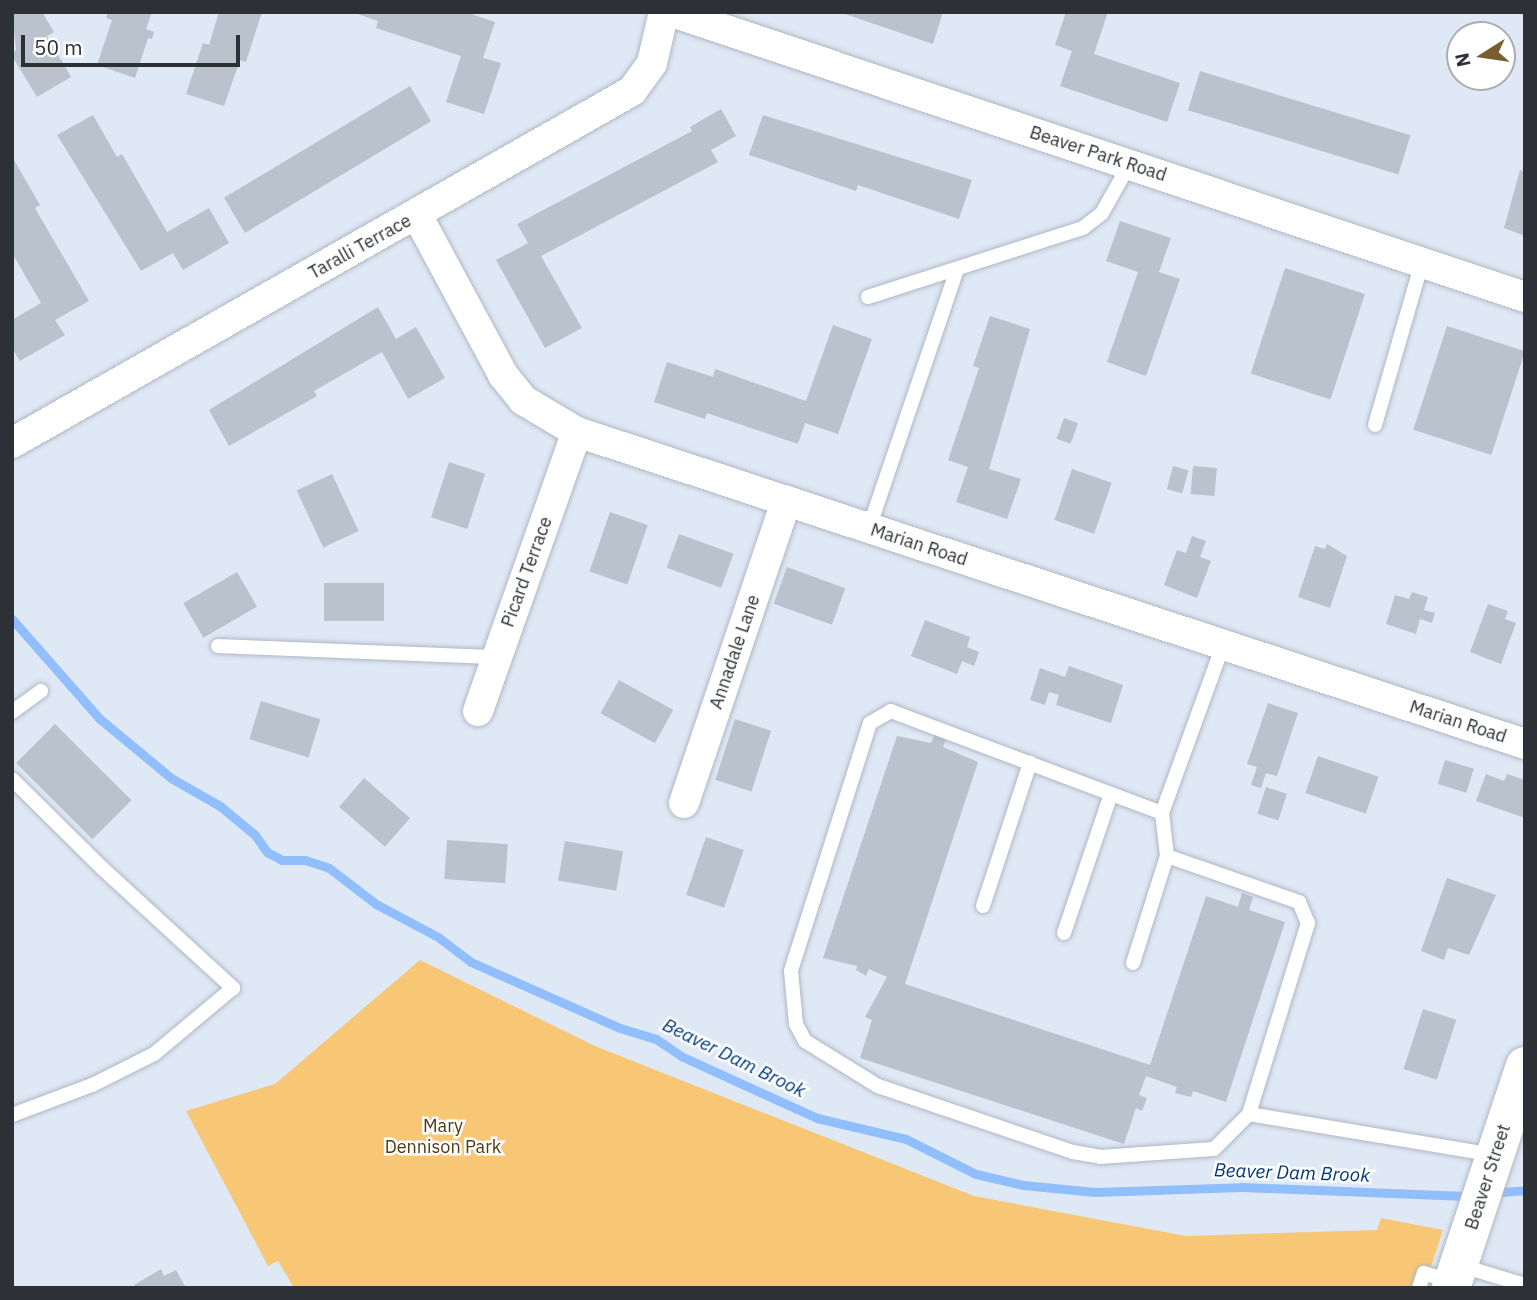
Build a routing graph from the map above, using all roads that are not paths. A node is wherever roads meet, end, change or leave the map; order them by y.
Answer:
1 (664, 12) edge
2 (671, 12) edge
3 (1129, 165) junction
4 (417, 215) junction
5 (1422, 262) junction
6 (957, 269) junction
7 (867, 297) dead end
8 (1525, 297) edge
9 (1375, 425) dead end
10 (577, 432) junction
11 (12, 443) edge
12 (786, 501) junction
13 (869, 528) junction
14 (1223, 645) junction
15 (218, 646) dead end
16 (497, 657) junction
17 (41, 691) dead end
18 (478, 711) dead end
19 (12, 712) edge
20 (1525, 744) edge
21 (1030, 763) junction
22 (12, 779) edge
23 (1111, 794) junction
24 (684, 803) dead end
25 (1162, 813) junction
26 (1167, 856) junction
27 (984, 905) dead end
28 (1064, 933) dead end
29 (1133, 963) dead end
30 (1525, 1066) edge
31 (1249, 1114) junction
32 (12, 1115) edge
33 (1493, 1162) junction
34 (1450, 1272) edge
35 (1525, 1285) edge

1 - 4 street, Taralli Terrace
2 - 3 street, Beaver Park Road
3 - 5 street, Beaver Park Road
3 - 6 lane
4 - 10 street, Marian Road
4 - 11 street, Taralli Terrace
5 - 8 street, Beaver Park Road
5 - 9 lane
6 - 7 lane
6 - 13 lane
10 - 12 street, Marian Road
10 - 16 street, Picard Terrace
12 - 13 street, Marian Road
12 - 24 street, Annadale Lane
13 - 14 street, Marian Road
14 - 20 street, Marian Road
14 - 25 lane
15 - 16 lane
16 - 18 street, Picard Terrace
17 - 19 lane
21 - 23 lane
21 - 27 lane
21 - 31 lane
22 - 32 lane
23 - 25 lane
23 - 28 lane
25 - 26 lane
26 - 29 lane
26 - 31 lane
30 - 33 main road, Beaver Street
31 - 33 lane
33 - 34 main road, Beaver Street
34 - 35 lane

